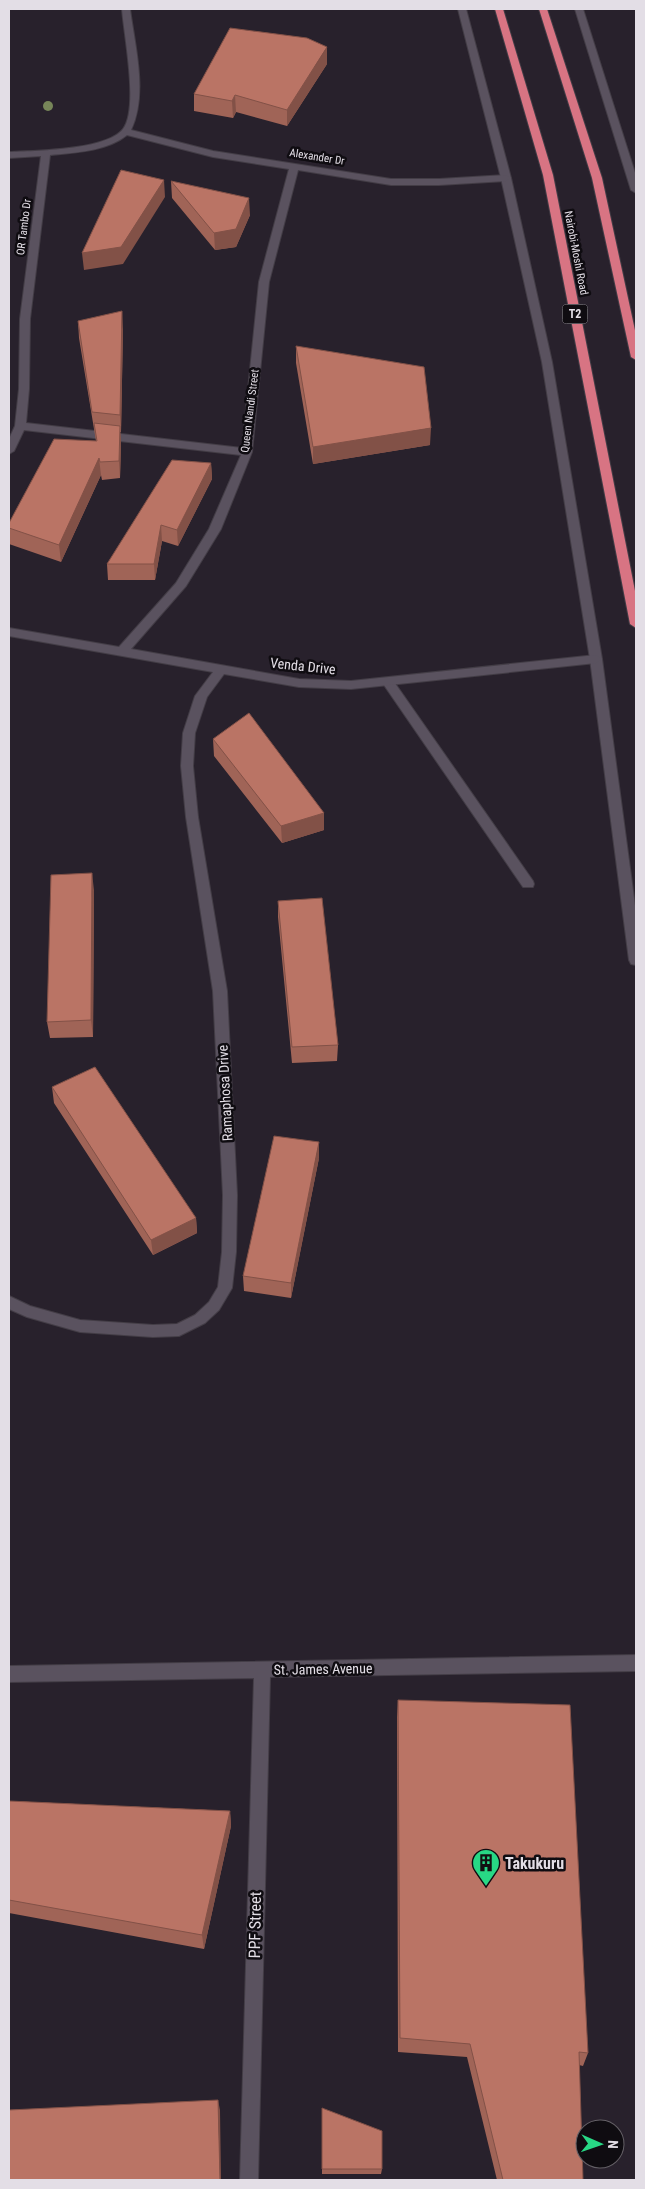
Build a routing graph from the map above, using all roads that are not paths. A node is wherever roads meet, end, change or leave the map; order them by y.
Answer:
1 (126, 9) edge
2 (462, 9) edge
3 (499, 9) edge
4 (544, 9) edge
5 (580, 9) edge
6 (127, 132) junction
7 (46, 153) junction
8 (9, 155) edge
9 (294, 166) junction
10 (506, 178) junction
11 (636, 190) edge
12 (636, 357) edge
13 (20, 426) junction
14 (9, 451) edge
15 (247, 452) junction
16 (636, 624) edge
17 (9, 632) edge
18 (121, 653) junction
19 (596, 659) junction
20 (221, 670) junction
21 (388, 682) junction
22 (528, 884) dead end
23 (636, 960) edge
24 (9, 1302) edge
25 (636, 1664) edge
26 (262, 1671) junction
27 (9, 1674) edge
28 (249, 2180) edge

1 - 6 street
2 - 10 street
3 - 16 highway, Nairobi-Moshi Road / T2
4 - 12 highway
5 - 11 street
6 - 7 street
6 - 9 street, Alexander Dr
7 - 8 street
7 - 13 street, OR Tambo Dr
9 - 10 street, Alexander Dr
9 - 15 street, Queen Nandi Street
10 - 19 street
13 - 14 street, OR Tambo Dr
13 - 15 street
15 - 18 street, Queen Nandi Street
17 - 18 street, Venda Drive
18 - 20 street, Venda Drive
19 - 21 street, Venda Drive
19 - 23 street
20 - 21 street, Venda Drive
20 - 24 street, Ramaphosa Drive
21 - 22 street
25 - 26 street, St. James Avenue
26 - 27 street, St. James Avenue
26 - 28 street, PPF Street

